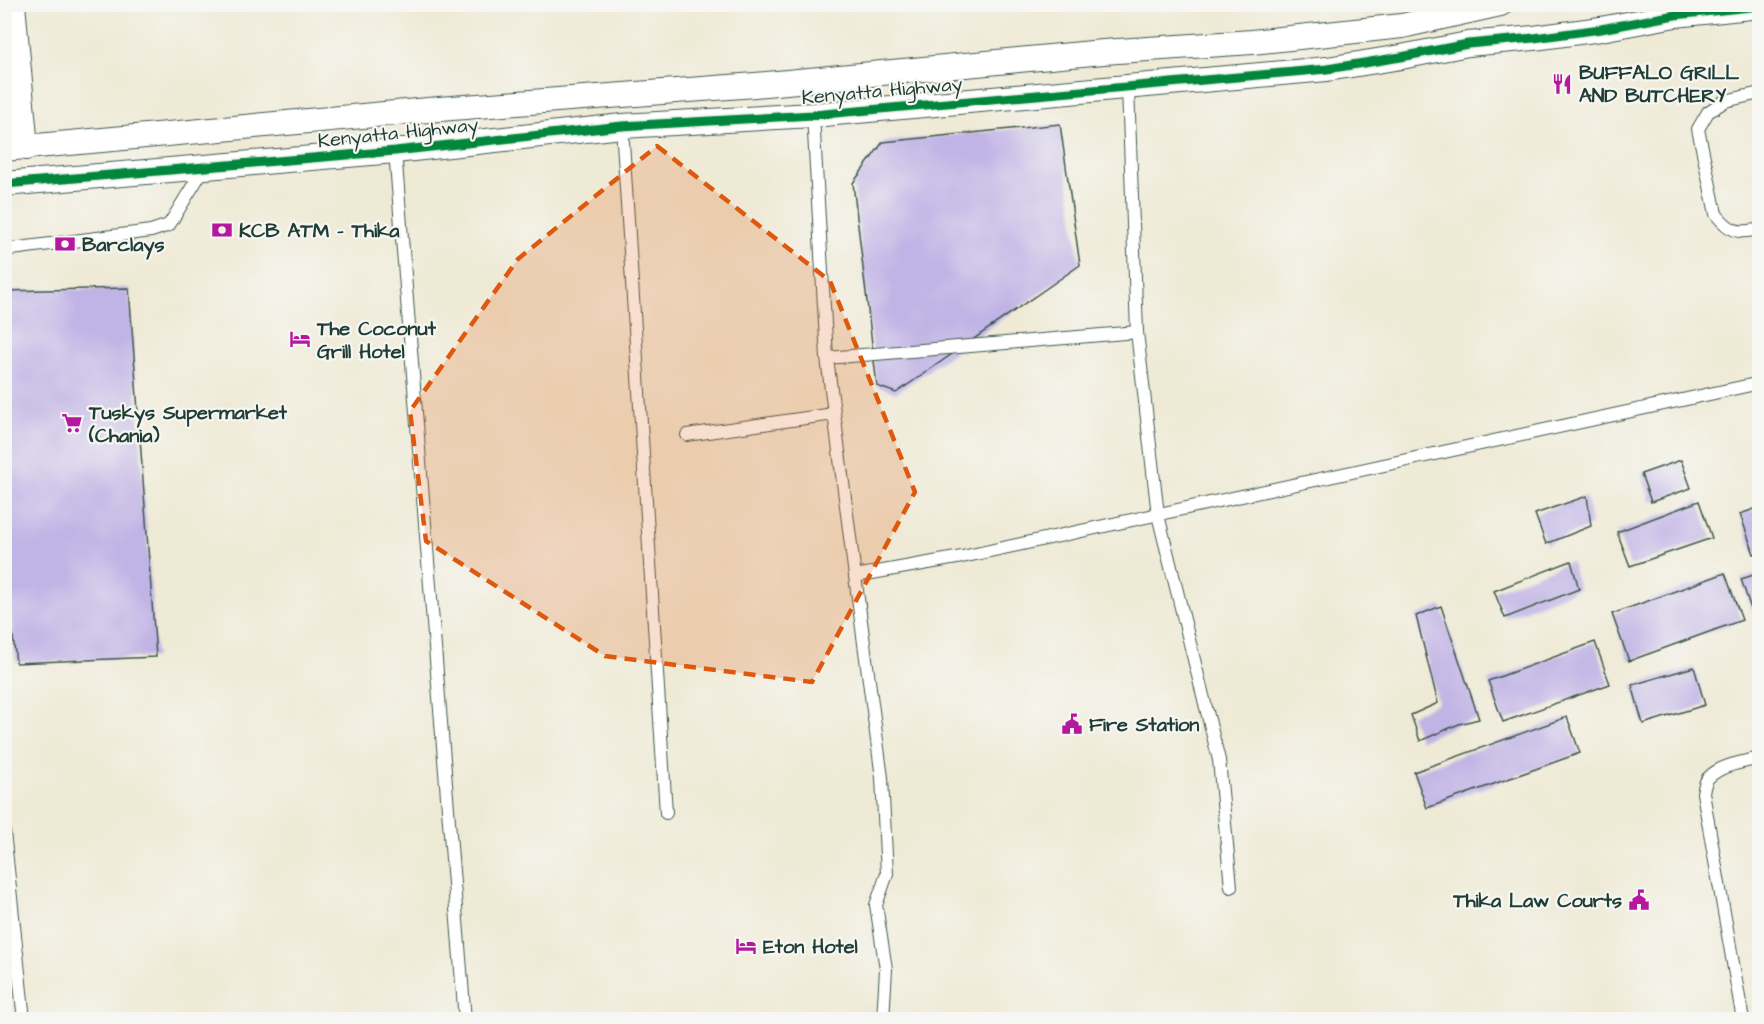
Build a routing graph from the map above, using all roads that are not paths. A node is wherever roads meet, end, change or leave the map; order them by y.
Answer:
1 (13, 4) edge
2 (1500, 4) edge
3 (1760, 6) edge
4 (1128, 88) junction
5 (1760, 93) edge
6 (813, 115) junction
7 (622, 126) junction
8 (15, 148) edge
9 (395, 151) junction
10 (204, 168) junction
11 (4, 184) edge
12 (1760, 229) edge
13 (4, 250) edge
14 (1137, 332) junction
15 (827, 358) junction
16 (1760, 383) edge
17 (834, 414) junction
18 (687, 435) dead end
19 (1158, 515) junction
20 (855, 576) junction
21 (1760, 758) edge
22 (666, 813) dead end
23 (4, 832) edge
24 (1231, 887) dead end
25 (24, 1020) edge
26 (465, 1020) edge
27 (883, 1020) edge
28 (1743, 1020) edge

1 - 8 street
2 - 8 street, Kenyatta Highway
3 - 4 street, Kenyatta Highway
4 - 6 street, Kenyatta Highway
4 - 14 lane
5 - 12 lane
6 - 7 street, Kenyatta Highway
6 - 15 lane
7 - 9 street, Kenyatta Highway
7 - 22 lane
9 - 10 street, Kenyatta Highway
9 - 26 lane
10 - 11 street, Kenyatta Highway
10 - 13 lane
14 - 15 lane
14 - 19 lane
15 - 17 lane
16 - 19 lane
17 - 18 lane
17 - 20 lane
19 - 20 lane
19 - 24 lane
20 - 27 lane
21 - 28 lane
23 - 25 lane

